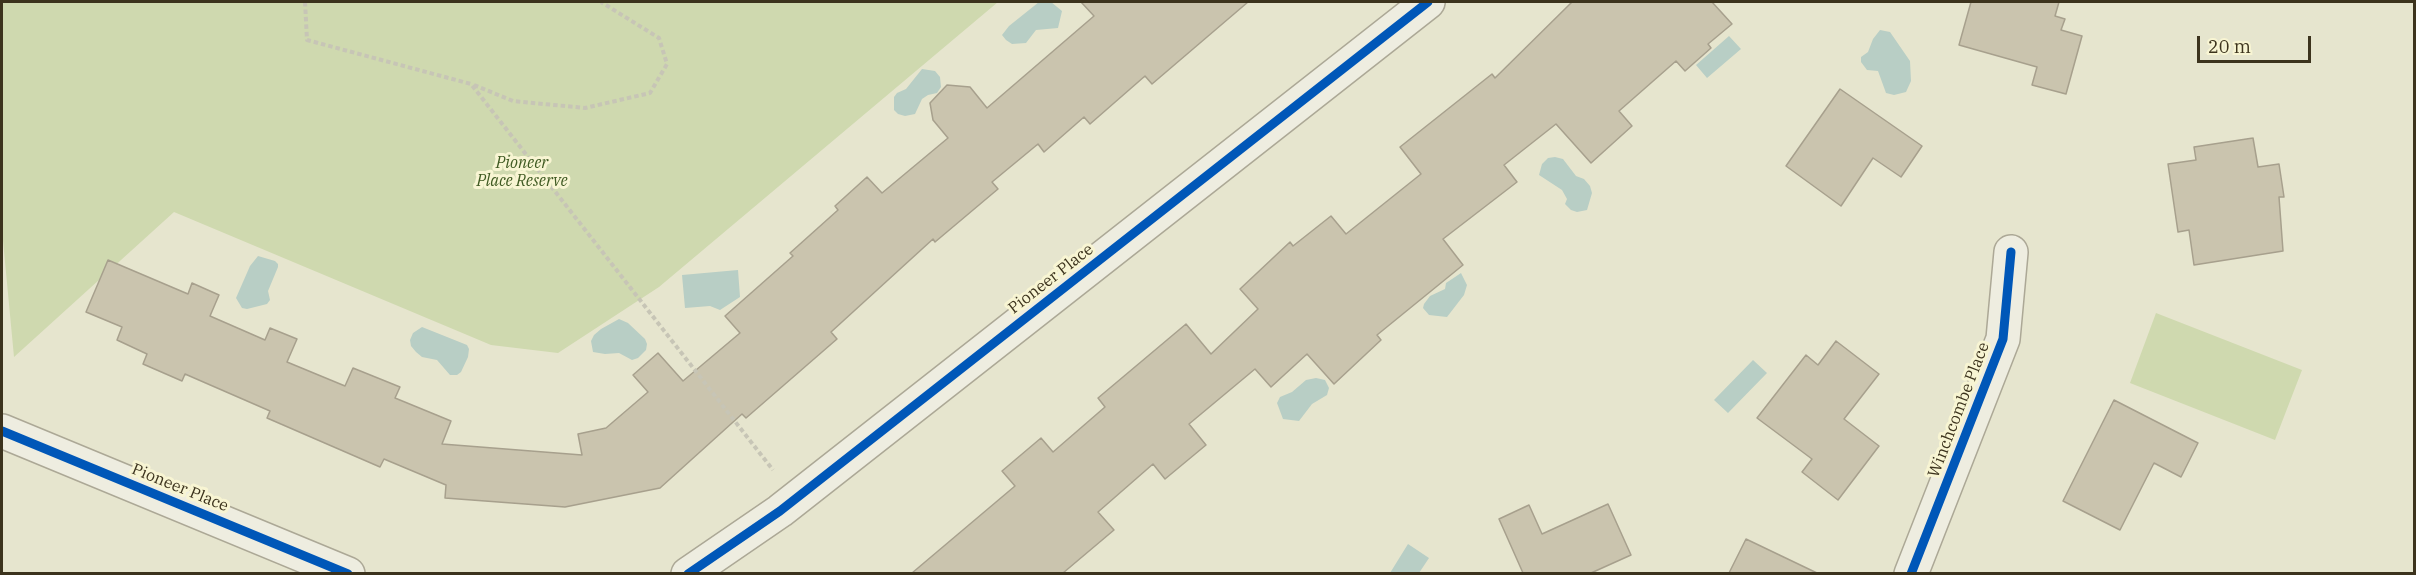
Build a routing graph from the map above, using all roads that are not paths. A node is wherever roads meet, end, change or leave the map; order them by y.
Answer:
1 (1428, 2) edge
2 (2011, 252) dead end
3 (2, 431) edge
4 (348, 573) edge
5 (688, 573) edge
6 (1911, 573) edge

1 - 5 street, Pioneer Place
2 - 6 street, Winchcombe Place
3 - 4 street, Pioneer Place

